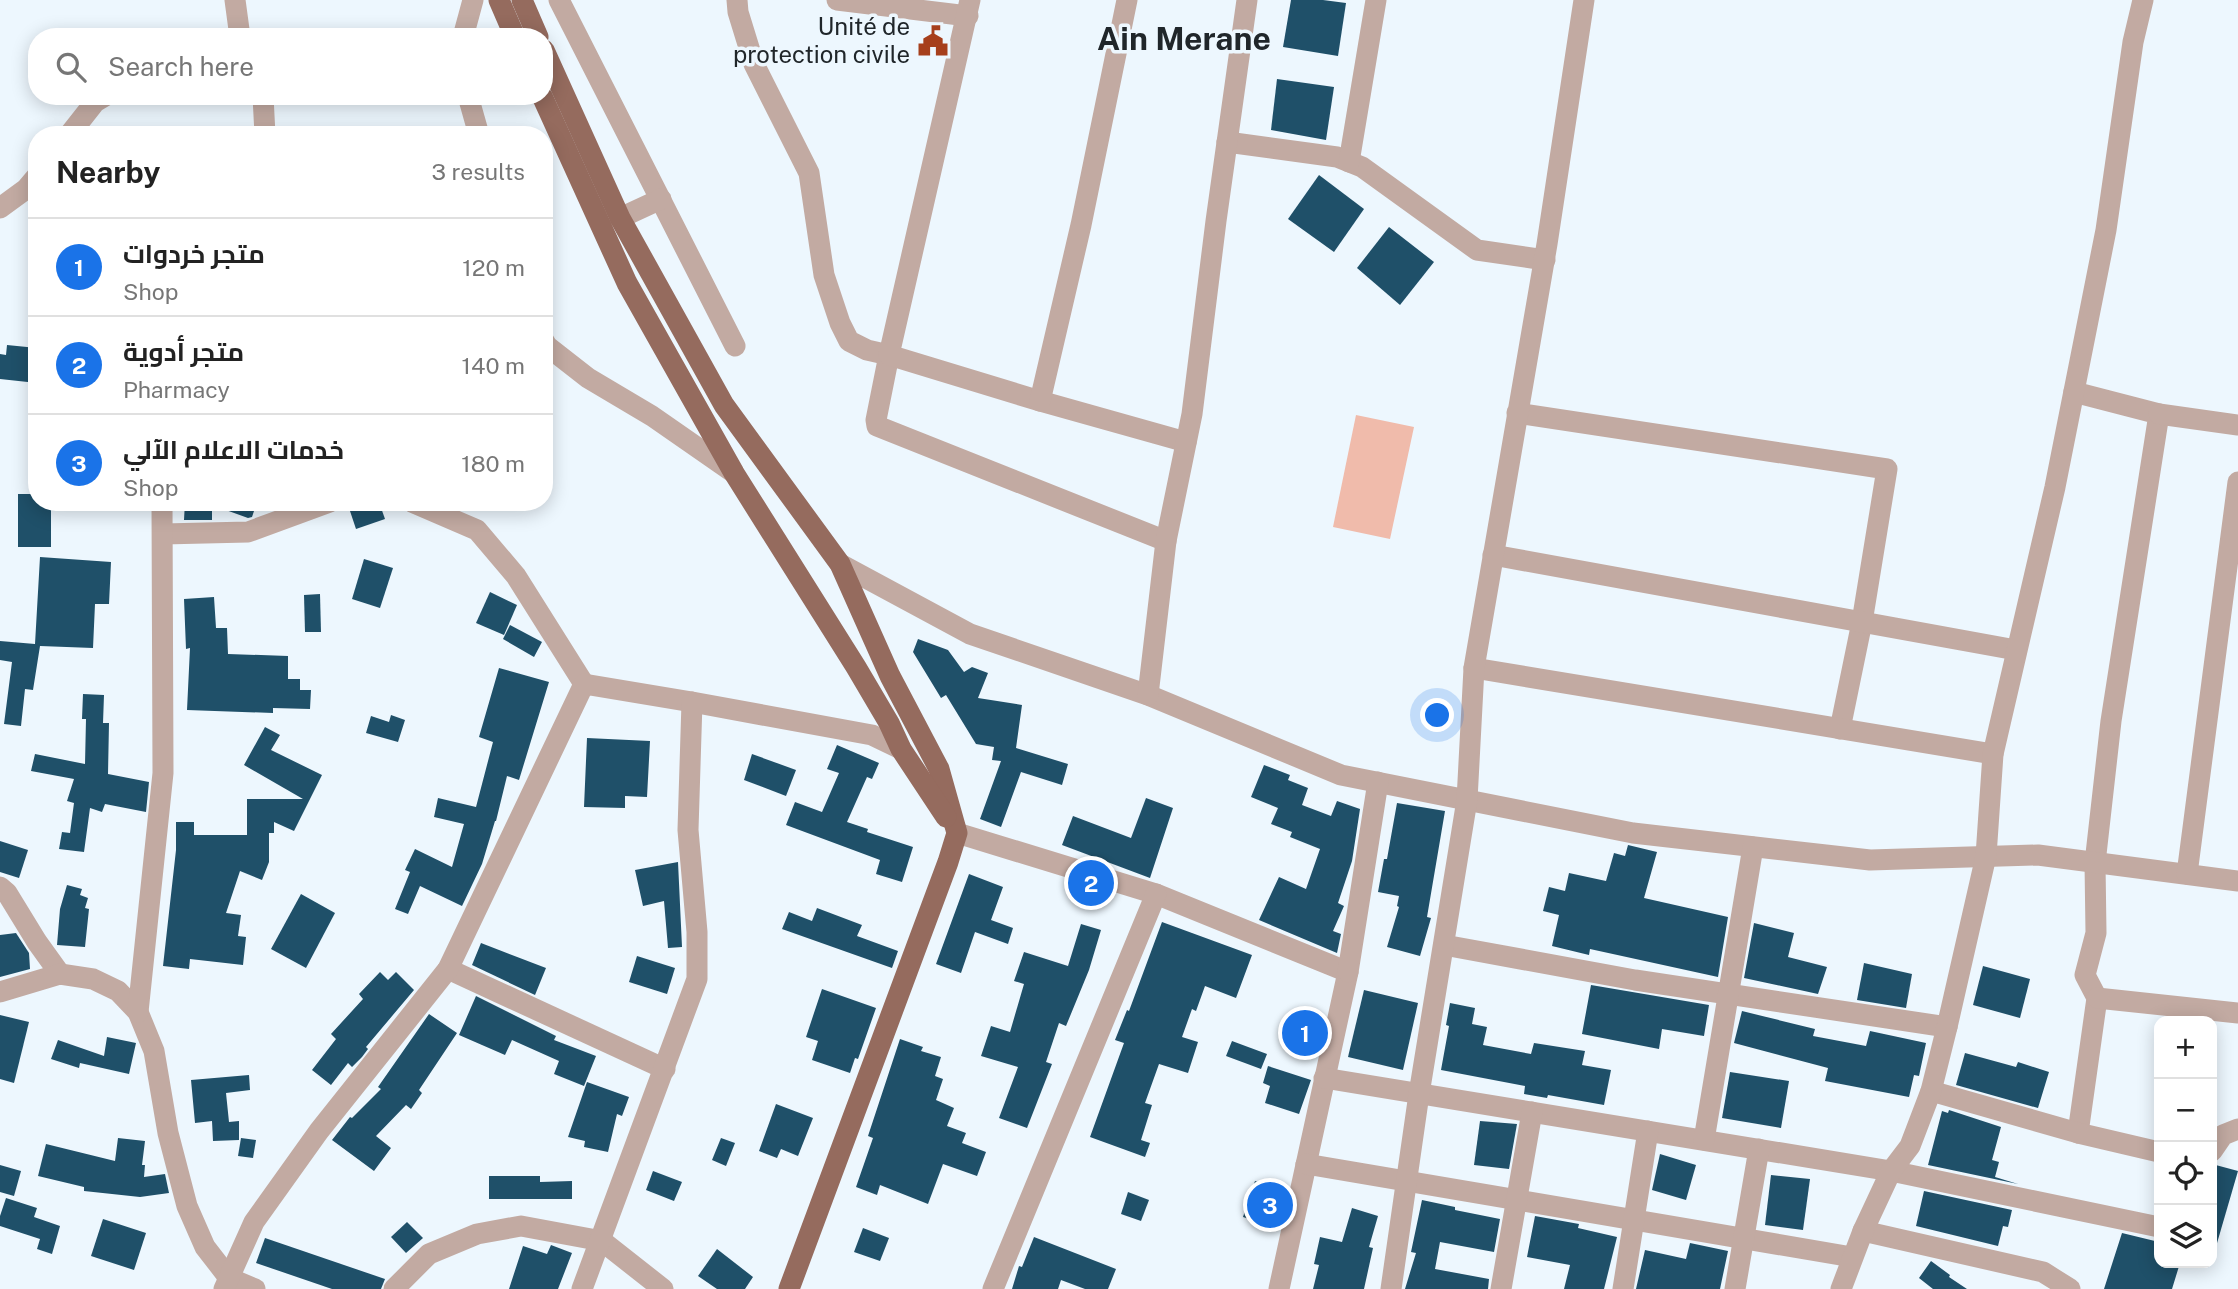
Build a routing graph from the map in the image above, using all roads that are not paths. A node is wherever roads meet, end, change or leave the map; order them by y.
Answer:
1 (236, 0) edge
2 (473, 0) edge
3 (499, 0) edge
4 (522, 0) edge
5 (559, 0) edge
6 (737, 0) edge
7 (837, 0) edge
8 (1127, 0) edge
9 (1247, 0) edge
10 (1376, 0) edge
11 (1584, 0) edge
12 (2143, 0) edge
13 (969, 8) edge
14 (237, 28) edge
15 (465, 28) edge
16 (511, 28) edge
17 (534, 28) edge
18 (553, 70) edge
19 (93, 105) edge
20 (263, 105) edge
21 (471, 105) edge
22 (546, 105) edge
23 (76, 126) edge
24 (265, 126) edge
25 (476, 126) edge
26 (1227, 142) junction
27 (1349, 162) junction
28 (28, 187) edge
29 (660, 199) junction
30 (0, 208) edge
31 (620, 218) junction
32 (1545, 260) junction
33 (735, 346) dead end
34 (553, 351) edge
35 (889, 355) junction
36 (2074, 392) junction
37 (1040, 401) junction
38 (1517, 413) junction
39 (2159, 414) junction
40 (2238, 425) edge
41 (1186, 442) junction
42 (734, 473) junction
43 (2238, 482) edge
44 (162, 511) edge
45 (305, 511) edge
46 (433, 511) edge
47 (463, 511) edge
48 (477, 530) junction
49 (163, 534) junction
50 (1166, 541) junction
51 (1493, 555) junction
52 (840, 564) junction
53 (1862, 622) junction
54 (2016, 650) junction
55 (1474, 668) junction
56 (584, 684) junction
57 (1148, 695) junction
58 (692, 702) junction
59 (1840, 729) junction
60 (901, 749) junction
61 (1993, 754) junction
62 (1378, 782) junction
63 (1467, 800) junction
64 (957, 833) junction
65 (1753, 847) junction
66 (1986, 856) junction
67 (2095, 863) junction
68 (2187, 874) junction
69 (2238, 881) edge
70 (0, 887) edge
71 (1156, 894) junction
72 (1444, 946) junction
73 (448, 969) junction
74 (1348, 972) junction
75 (60, 974) junction
76 (0, 992) edge
77 (1729, 994) junction
78 (2097, 998) junction
79 (138, 1012) junction
80 (2238, 1013) edge
81 (1947, 1027) junction
82 (665, 1069) junction
83 (1324, 1078) junction
84 (1931, 1091) junction
85 (1419, 1094) junction
86 (1532, 1112) junction
87 (2238, 1129) edge
88 (1648, 1131) junction
89 (2078, 1133) junction
90 (1704, 1140) junction
91 (2217, 1143) edge
92 (1759, 1149) junction
93 (2154, 1151) edge
94 (1306, 1164) junction
95 (1891, 1171) junction
96 (1407, 1183) junction
97 (1517, 1201) junction
98 (1634, 1221) junction
99 (2154, 1226) edge
100 (1863, 1231) junction
101 (1743, 1239) junction
102 (602, 1241) junction
103 (1852, 1257) junction
104 (227, 1283) edge
105 (1843, 1288) edge
106 (255, 1289) edge
107 (394, 1289) edge
108 (582, 1289) edge
109 (663, 1289) edge
110 (789, 1289) edge
111 (993, 1289) edge
112 (1279, 1289) edge
113 (1391, 1289) edge
114 (1502, 1289) edge
115 (1623, 1289) edge
116 (1734, 1289) edge
117 (2070, 1289) edge

1 - 14 street
2 - 15 street
3 - 16 main road
4 - 17 main road
5 - 29 street
6 - 35 street
7 - 13 street
8 - 37 street
9 - 26 street
10 - 27 street
11 - 32 street
12 - 36 street
13 - 35 street
18 - 31 main road
19 - 23 street
20 - 24 street
21 - 25 street
22 - 42 main road
26 - 27 street
26 - 41 street
27 - 32 street
28 - 30 street
29 - 31 street
29 - 33 street
31 - 52 main road
32 - 38 street
34 - 42 street
35 - 37 street
35 - 50 street
36 - 39 street
36 - 54 street
37 - 41 street
38 - 51 street
38 - 53 street
39 - 40 street
39 - 67 street
41 - 50 street
42 - 60 main road
43 - 68 street
44 - 49 street
45 - 49 street
46 - 48 street
47 - 48 street
48 - 56 street
49 - 79 street
50 - 57 street
51 - 53 street
51 - 55 street
52 - 57 street
52 - 64 main road
53 - 54 street
53 - 59 street
54 - 61 street
55 - 59 street
55 - 63 street
56 - 58 street
56 - 73 street
57 - 62 street
58 - 60 street
58 - 82 street
59 - 61 street
60 - 64 main road
61 - 66 street
62 - 63 street
62 - 74 street
63 - 65 street
63 - 72 street
64 - 71 street
64 - 110 main road
65 - 66 street
65 - 77 street
66 - 67 street
66 - 81 street
67 - 68 street
67 - 78 street
68 - 69 street
70 - 75 street
71 - 74 street
71 - 111 street
72 - 77 street
72 - 85 street
73 - 82 street
73 - 104 street
74 - 83 street
75 - 76 street
75 - 79 street
77 - 81 street
77 - 90 street
78 - 80 street
78 - 89 street
79 - 104 street
81 - 84 street
82 - 102 street
83 - 85 street
83 - 94 street
84 - 89 street
84 - 95 street
85 - 86 street
85 - 96 street
86 - 88 street
86 - 97 street
87 - 91 street
88 - 90 street
88 - 98 street
89 - 93 street
90 - 92 street
92 - 95 street
92 - 101 street
94 - 96 street
94 - 112 street
95 - 99 street
95 - 100 street
96 - 97 street
96 - 113 street
97 - 98 street
97 - 114 street
98 - 101 street
98 - 115 street
100 - 103 street
100 - 117 street
101 - 103 street
101 - 116 street
102 - 107 street
102 - 108 street
102 - 109 street
103 - 105 street
104 - 106 street

